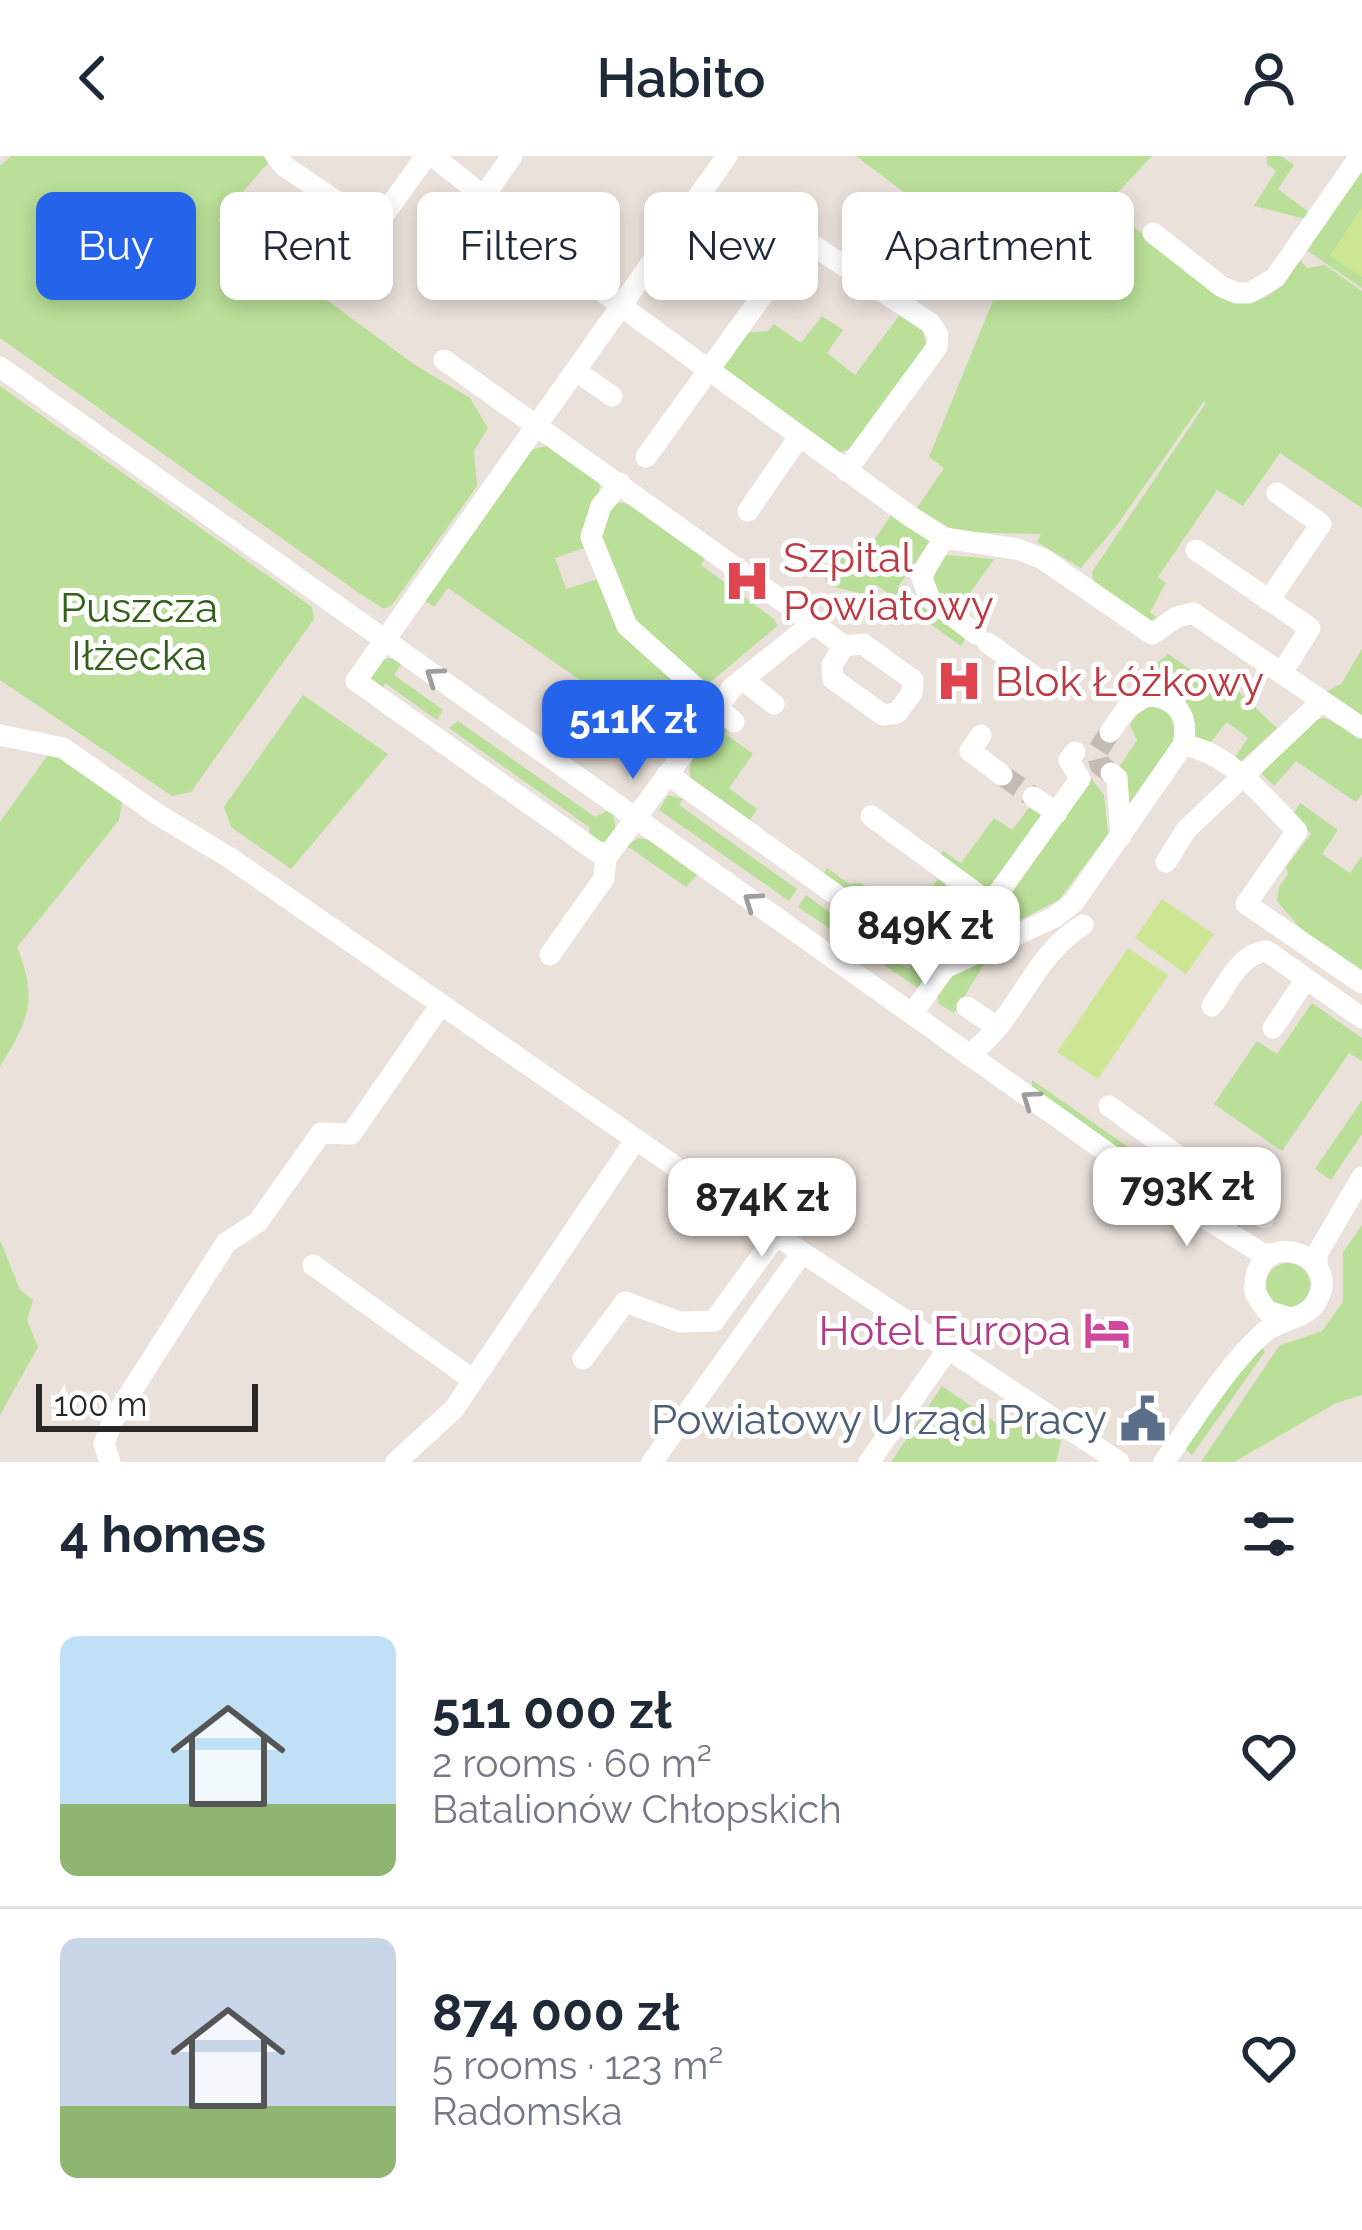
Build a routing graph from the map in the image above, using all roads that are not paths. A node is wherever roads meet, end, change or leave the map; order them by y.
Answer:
1 (277, 156) edge
2 (430, 156) edge
3 (512, 156) edge
4 (728, 156) edge
5 (1360, 156) edge
6 (479, 192) edge
7 (487, 192) edge
8 (1153, 233) dead end
9 (614, 300) edge
10 (621, 306) junction
11 (444, 360) dead end
12 (0, 367) edge
13 (576, 371) junction
14 (709, 371) junction
15 (612, 396) dead end
16 (538, 424) junction
17 (799, 437) junction
18 (646, 458) dead end
19 (847, 471) junction
20 (620, 483) junction
21 (1277, 493) dead end
22 (748, 512) dead end
23 (944, 538) junction
24 (1196, 550) dead end
25 (1269, 600) junction
26 (813, 623) junction
27 (384, 641) junction
28 (844, 646) dead end
29 (1282, 673) junction
30 (742, 679) junction
31 (1043, 682) dead end
32 (1322, 701) junction
33 (774, 704) dead end
34 (725, 716) junction
35 (1362, 728) edge
36 (1110, 732) dead end
37 (0, 735) edge
38 (981, 735) dead end
39 (1183, 745) junction
40 (1075, 752) dead end
41 (1111, 773) tunnel mouth
42 (667, 774) junction
43 (1002, 775) tunnel mouth
44 (1243, 778) junction
45 (1033, 797) tunnel mouth
46 (1057, 813) junction
47 (871, 816) dead end
48 (634, 818) junction
49 (1121, 836) junction
50 (606, 858) junction
51 (1166, 862) dead end
52 (992, 904) junction
53 (1083, 925) dead end
54 (550, 955) dead end
55 (948, 967) junction
56 (1306, 979) junction
57 (1362, 983) edge
58 (440, 1006) junction
59 (1212, 1006) dead end
60 (967, 1007) dead end
61 (912, 1014) junction
62 (1362, 1018) edge
63 (997, 1027) junction
64 (1273, 1028) dead end
65 (968, 1055) junction
66 (1109, 1106) dead end
67 (636, 1139) junction
68 (1362, 1177) edge
69 (1160, 1190) junction
70 (1343, 1204) junction
71 (1264, 1218) dead end
72 (776, 1236) junction
73 (802, 1253) junction
74 (1283, 1253) junction
75 (313, 1265) dead end
76 (1317, 1268) junction
77 (1255, 1276) junction
78 (1258, 1300) junction
79 (1291, 1318) junction
80 (947, 1349) junction
81 (584, 1359) dead end
82 (473, 1379) junction
83 (1218, 1385) junction
84 (1169, 1460) edge
85 (110, 1462) edge
86 (396, 1462) edge
87 (652, 1462) edge
88 (869, 1462) edge
89 (1119, 1462) edge

1 - 2 street
2 - 6 street
3 - 7 street
4 - 10 street
5 - 8 street
9 - 10 street
10 - 13 street
10 - 14 street
11 - 16 street
12 - 27 street
13 - 15 street
13 - 16 street
14 - 17 street
14 - 18 street
14 - 19 street
16 - 20 street
16 - 27 street
17 - 19 street
17 - 22 street
19 - 23 street
20 - 26 street
20 - 34 street
21 - 25 street
23 - 29 street
23 - 31 street
24 - 25 street
25 - 29 street
26 - 28 street
26 - 30 street
48 -> 27 street
27 - 50 street
29 - 32 street
30 - 33 street
30 - 34 street
32 - 35 street
32 - 44 street
34 - 42 street
36 - 39 street
37 - 58 street
38 - 43 street
39 - 44 street
39 - 49 street
40 - 46 street
41 - 49 street
42 - 48 street
42 - 55 street
44 - 51 street
44 - 57 street
45 - 46 street
46 - 52 street
47 - 52 street
48 - 50 street
61 -> 48 street
49 - 55 street
50 - 54 street
52 - 55 street
53 - 63 street
55 - 61 street
56 - 59 street
56 - 62 street
56 - 64 street
58 - 67 street
58 - 85 street
60 - 63 street
61 - 65 street
63 - 65 street
69 -> 65 street
66 - 71 street
67 - 72 street
67 - 82 street
68 - 70 street
69 - 74 street
69 - 77 street
70 - 74 street
70 - 76 street
72 - 73 street
72 - 81 street
73 - 80 street
73 - 87 street
74 - 76 street
74 - 77 street
75 - 82 street
76 - 79 street
77 - 78 street
78 - 79 street
78 - 83 street
79 - 83 street
80 - 88 street
80 - 89 street
82 - 86 street
83 - 84 street

